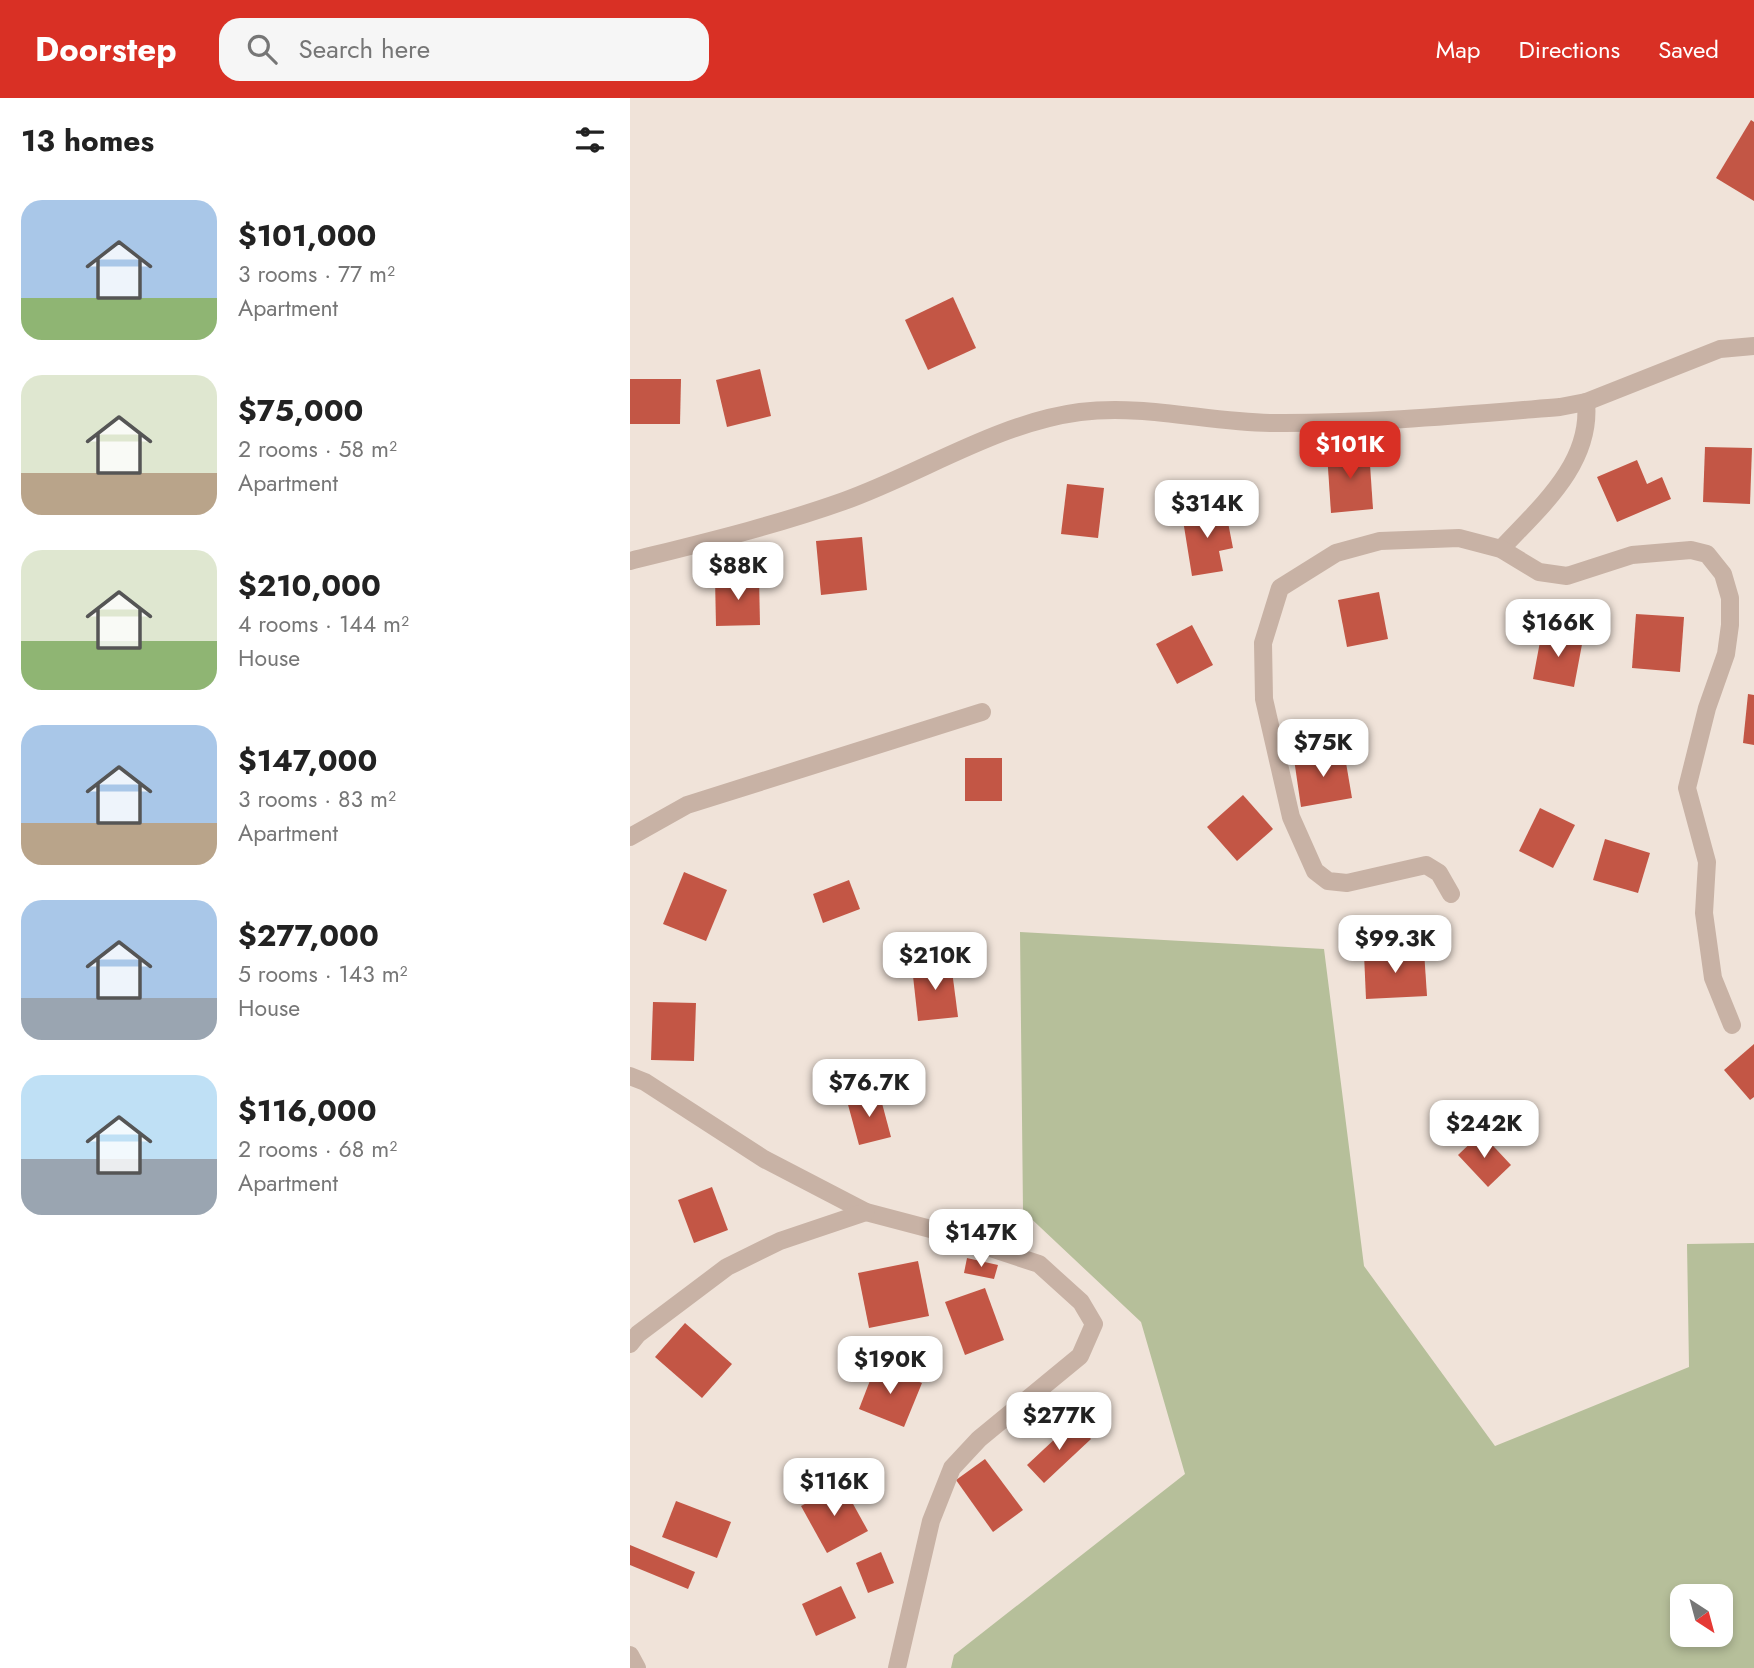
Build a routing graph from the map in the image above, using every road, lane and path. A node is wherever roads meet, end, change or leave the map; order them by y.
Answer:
1 (1754, 346) edge
2 (1586, 402) junction
3 (1501, 549) junction
4 (630, 561) edge
5 (982, 712) dead end
6 (630, 837) edge
7 (1451, 894) dead end
8 (1732, 1025) dead end
9 (630, 1076) edge
10 (866, 1212) junction
11 (630, 1344) edge
12 (630, 1655) edge
13 (637, 1668) edge
14 (897, 1668) edge

1 - 2 street
2 - 3 street
2 - 4 street
3 - 7 street
3 - 8 street
5 - 6 street
9 - 10 street
10 - 11 street
10 - 14 street
12 - 13 street

